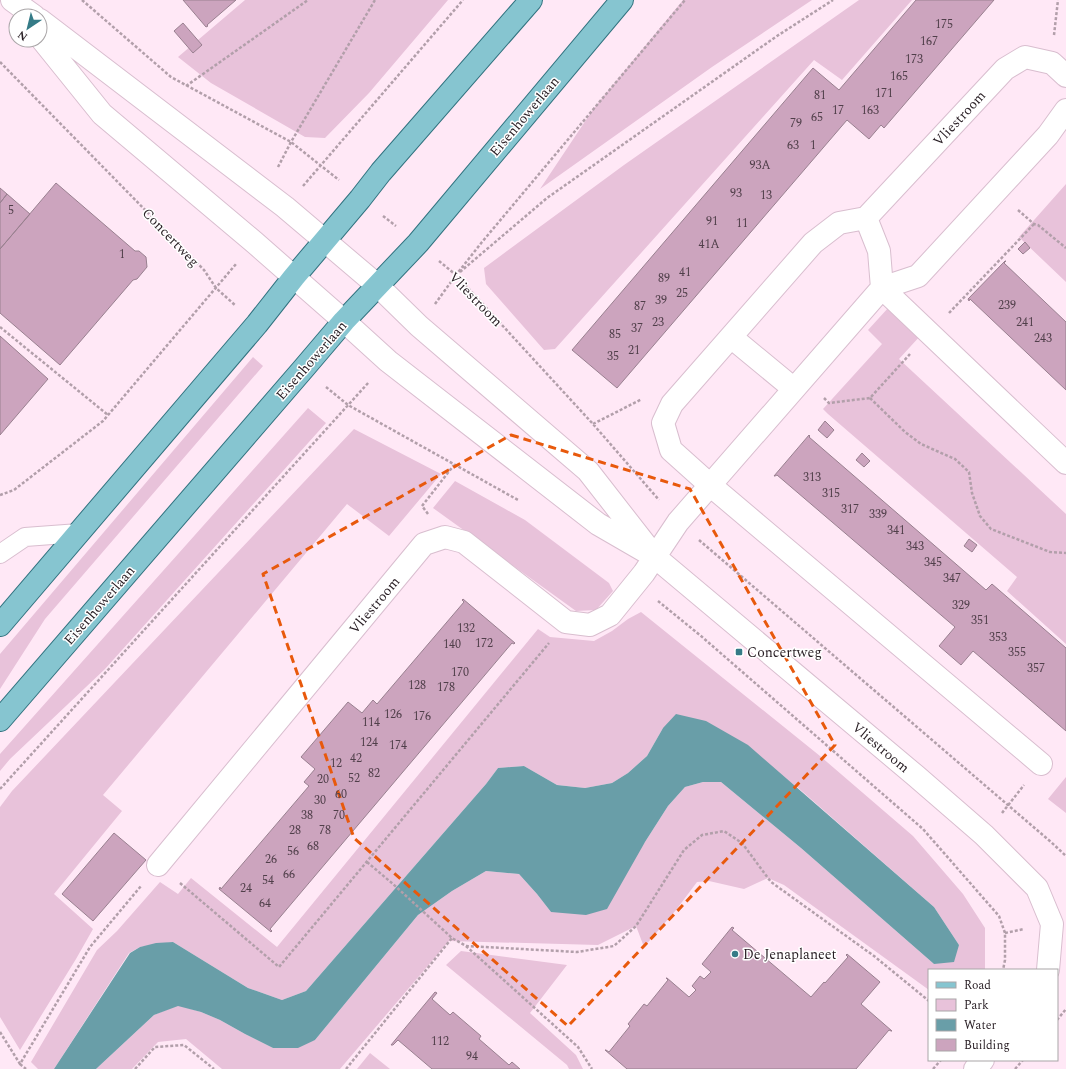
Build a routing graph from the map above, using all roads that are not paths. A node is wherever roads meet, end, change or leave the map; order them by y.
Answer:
1 (11, 0) edge
2 (531, 0) edge
3 (622, 0) edge
4 (22, 8) edge
5 (48, 26) edge
6 (48, 47) edge
7 (1059, 69) edge
8 (1066, 110) edge
9 (866, 218) junction
10 (325, 240) junction
11 (294, 277) junction
12 (377, 285) junction
13 (882, 288) junction
14 (344, 321) junction
15 (731, 337) junction
16 (794, 389) junction
17 (1066, 463) edge
18 (710, 485) junction
19 (79, 533) junction
20 (0, 554) edge
21 (655, 557) junction
22 (0, 625) edge
23 (0, 720) edge
24 (1041, 764) road end
25 (158, 865) road end
26 (1048, 969) edge
27 (982, 1061) edge
28 (975, 1069) edge

1 - 4 street
2 - 10 main road
3 - 12 main road, Eisenhowerlaan
5 - 10 street
6 - 11 street
7 - 9 street, Vliestroom
8 - 13 street
9 - 13 street
9 - 15 street
10 - 11 main road
10 - 12 street
11 - 14 street
11 - 19 main road
12 - 14 main road, Eisenhowerlaan
12 - 21 street, Vliestroom
13 - 16 street
13 - 17 street
14 - 21 street, Vliestroom
14 - 23 main road, Eisenhowerlaan
15 - 16 street
15 - 18 street
16 - 18 street
18 - 21 street
18 - 24 street
19 - 20 lane
19 - 22 main road
21 - 25 street, Vliestroom
21 - 26 street, Vliestroom
27 - 28 street

